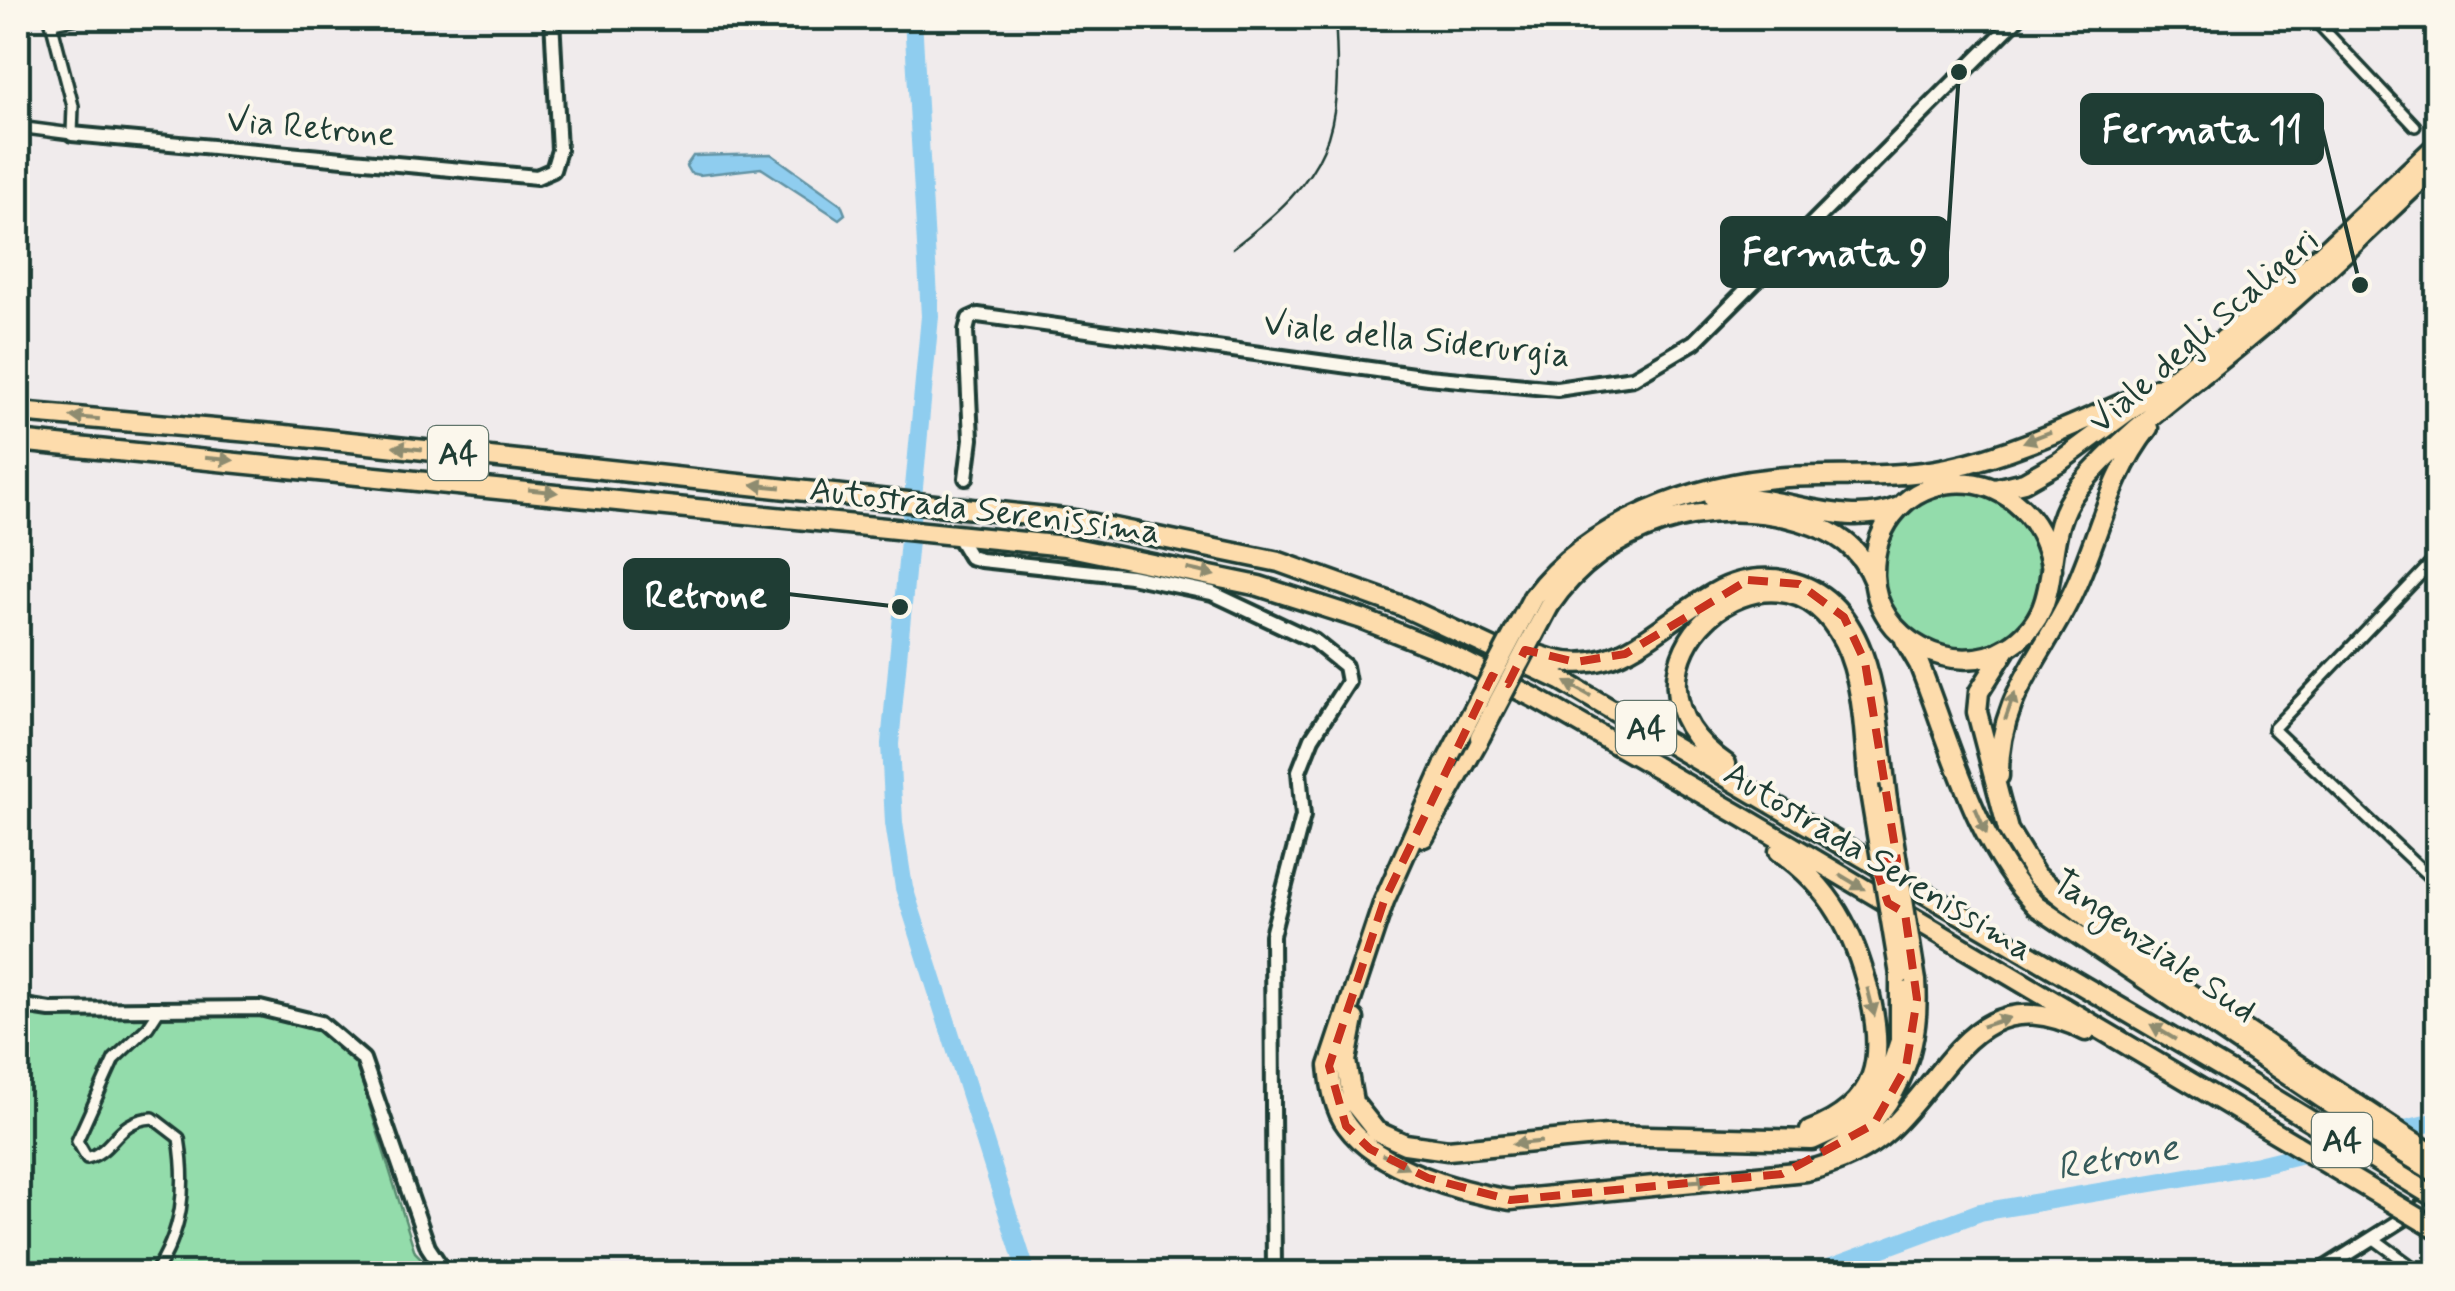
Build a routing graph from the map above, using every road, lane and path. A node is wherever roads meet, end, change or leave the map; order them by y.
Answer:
1 (78, 18) edge
2 (552, 18) edge
3 (2018, 18) edge
4 (2313, 18) edge
5 (51, 20) edge
6 (2415, 126) dead end
7 (18, 128) edge
8 (2438, 129) edge
9 (72, 134) junction
10 (2438, 144) edge
11 (2438, 164) edge
12 (2438, 177) edge
13 (2357, 240) junction
14 (2321, 253) junction
15 (2166, 392) junction
16 (18, 412) edge
17 (18, 441) edge
18 (966, 478) tunnel mouth
19 (1996, 488) junction
20 (1902, 506) junction
21 (1664, 507) junction
22 (962, 542) dead end
23 (2438, 556) edge
24 (1278, 562) junction
25 (2052, 569) junction
26 (1876, 586) junction
27 (1541, 602) junction
28 (1902, 635) junction
29 (2008, 648) junction
30 (1556, 710) junction
31 (1998, 802) junction
32 (2438, 885) edge
33 (1998, 934) junction
34 (1908, 978) junction
35 (18, 1005) edge
36 (162, 1007) junction
37 (2263, 1050) junction
38 (1750, 1139) junction
39 (2296, 1145) junction
40 (2438, 1158) edge
41 (1782, 1174) junction
42 (2438, 1176) edge
43 (2438, 1198) edge
44 (2438, 1230) edge
45 (2373, 1238) junction
46 (2338, 1268) edge
47 (154, 1274) edge
48 (446, 1274) edge
49 (1274, 1274) edge
50 (2316, 1274) edge
51 (2422, 1274) edge

1 - 5 street
2 - 9 street, Via Retrone
3 - 18 street, Viale della Siderurgia
4 - 6 street
5 - 9 street
7 - 9 street
8 - 14 highway
10 - 14 highway, Viale degli Scaligeri
11 - 13 highway, Viale degli Scaligeri
12 - 13 highway
13 - 15 highway, Viale degli Scaligeri
14 - 15 highway, Viale degli Scaligeri
15 - 19 highway, Viale degli Scaligeri
15 -> 21 highway
15 - 25 highway, Viale degli Scaligeri
31 -> 15 highway
24 -> 16 highway, Autostrada Serenissima / A4
17 -> 30 highway, Autostrada Serenissima / A4
19 - 20 highway, Viale degli Scaligeri
19 - 25 highway
20 - 21 highway, Viale degli Scaligeri
20 - 26 highway
21 - 27 highway
22 - 49 street
23 - 32 street
33 -> 24 highway, Autostrada Serenissima / A4
24 - 34 highway, bridge
25 - 29 highway, Viale degli Scaligeri
26 - 27 highway
26 - 28 highway
38 -> 27 highway, bridge
27 -> 41 highway, bridge
28 - 29 highway
28 -> 37 highway, Tangenziale Sud
29 - 31 highway, Tangenziale Sud
30 -> 38 highway
30 -> 39 highway, Autostrada Serenissima / A4
31 - 37 highway, Tangenziale Sud
33 - 34 highway, bridge
43 -> 33 highway, Autostrada Serenissima / A4, bridge
34 - 38 highway
34 - 41 highway
35 - 36 street
36 - 47 street
36 - 48 street
37 - 40 highway, Tangenziale Sud
37 - 42 highway, Tangenziale Sud
41 -> 39 highway
39 - 44 highway, Autostrada Serenissima / A4, bridge
43 - 45 street
45 - 46 street
45 - 51 street
46 - 50 street

